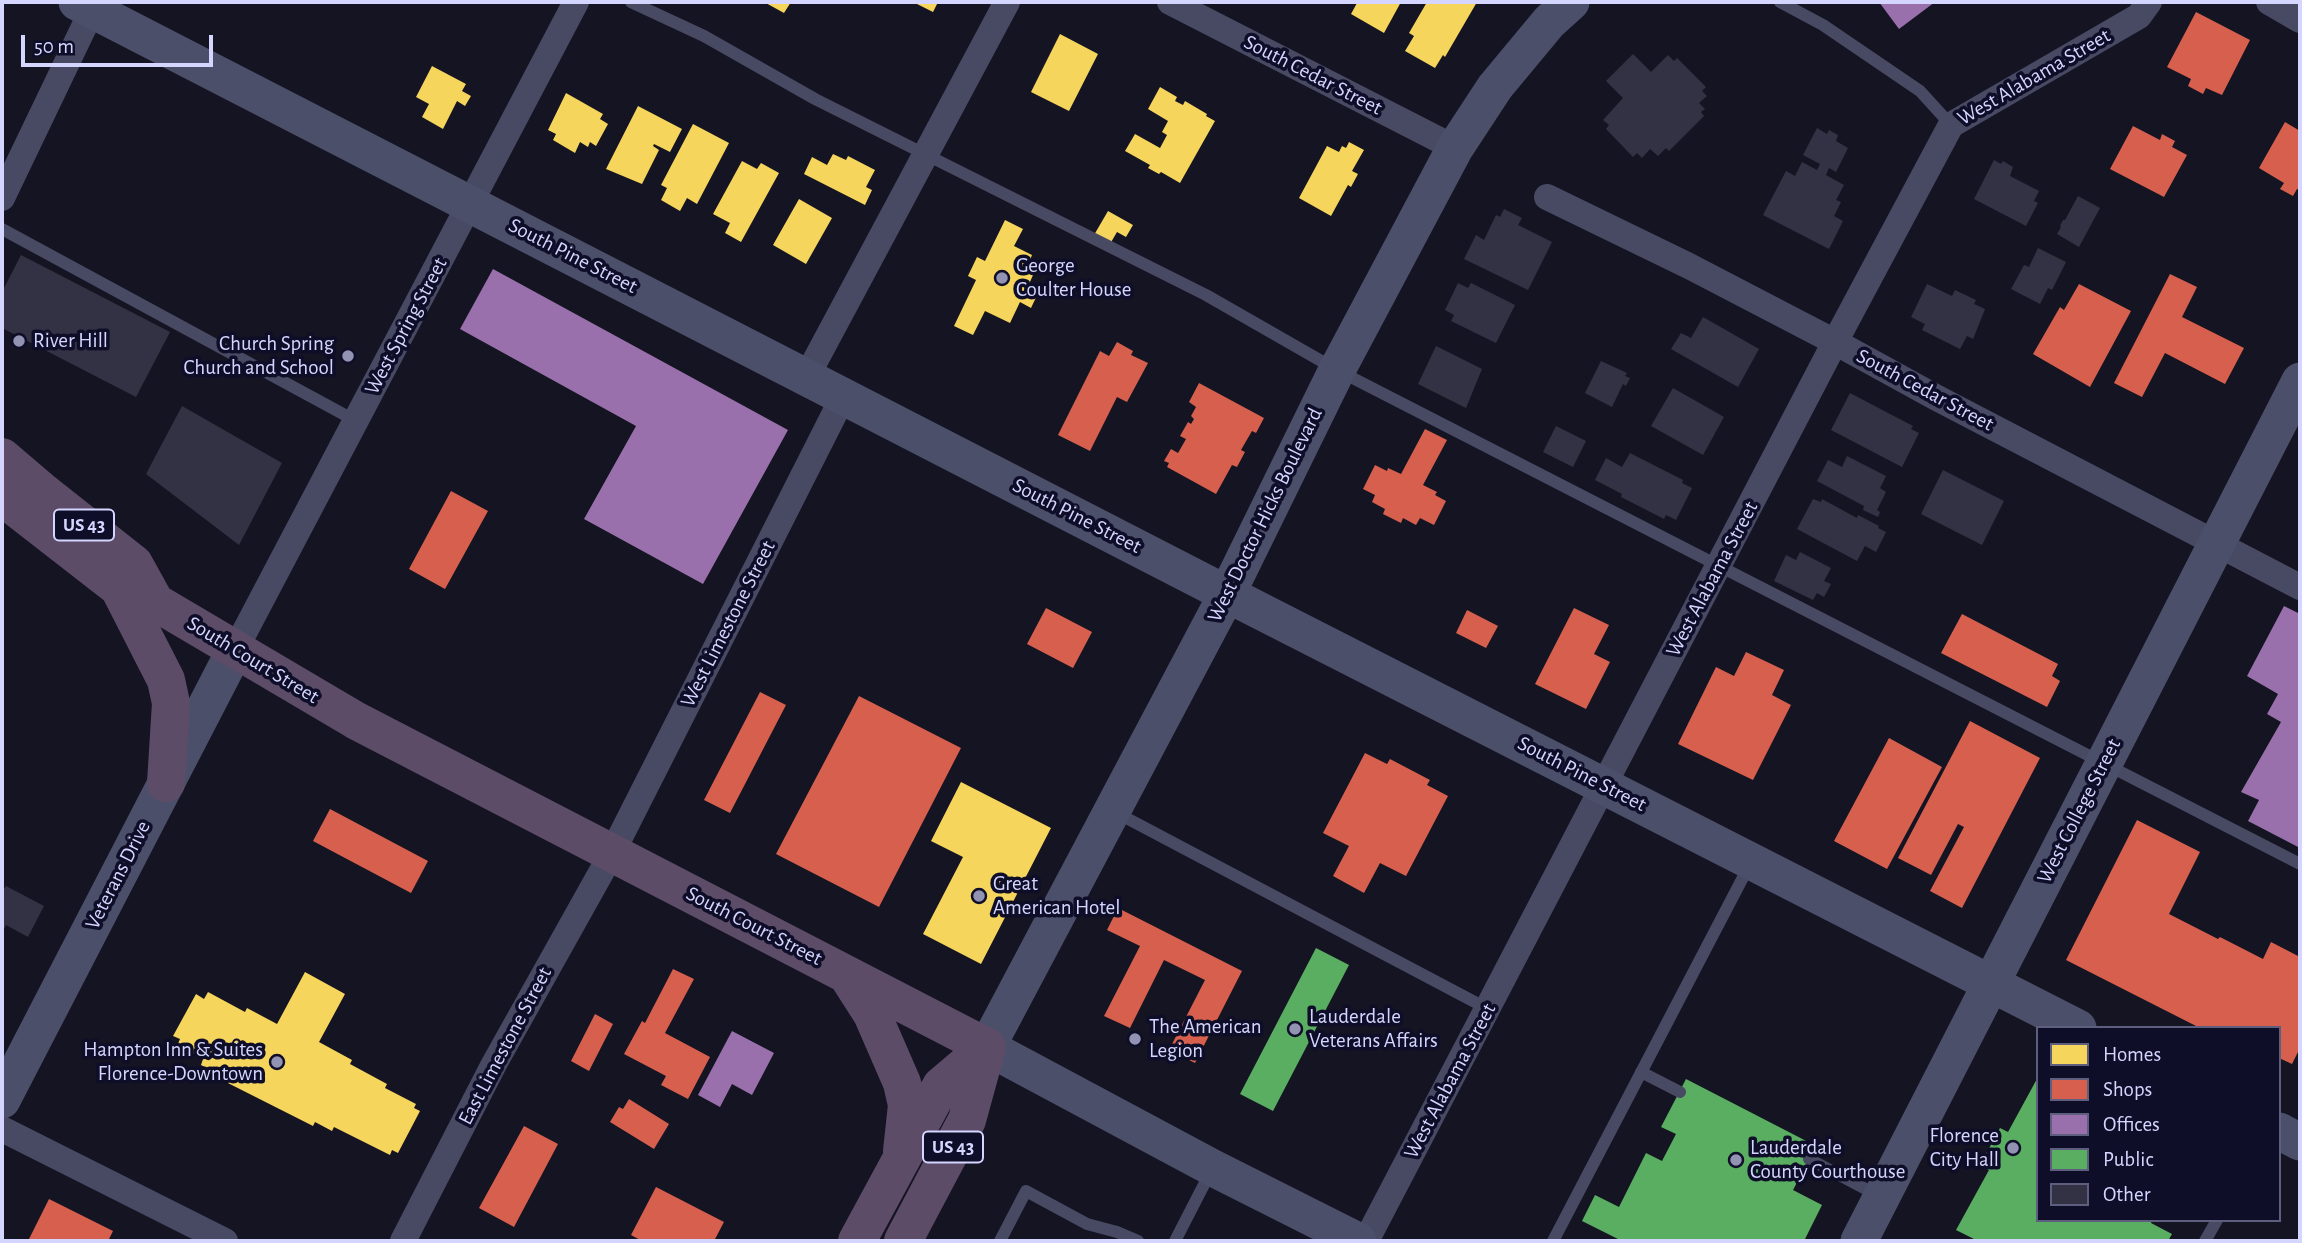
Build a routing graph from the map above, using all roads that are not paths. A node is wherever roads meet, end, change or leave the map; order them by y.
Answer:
1 (576, 2) edge
2 (631, 2) edge
3 (1007, 2) edge
4 (1170, 2) edge
5 (1571, 2) edge
6 (1780, 2) edge
7 (2149, 2) edge
8 (2269, 2) edge
9 (89, 4) edge
10 (2300, 20) edge
11 (1951, 125) junction
12 (1455, 148) junction
13 (926, 154) junction
14 (1547, 197) dead end
15 (2, 198) edge
16 (470, 203) junction
17 (2, 229) edge
18 (1835, 342) junction
19 (1337, 370) junction
20 (807, 376) junction
21 (2300, 381) edge
22 (844, 395) junction
23 (355, 421) junction
24 (2, 457) edge
25 (2, 497) edge
26 (2217, 544) junction
27 (1719, 566) junction
28 (2300, 587) edge
29 (119, 588) junction
30 (1227, 594) junction
31 (155, 602) junction
32 (235, 650) junction
33 (2104, 762) junction
34 (166, 782) junction
35 (1604, 785) junction
36 (1112, 811) junction
37 (612, 853) junction
38 (1752, 860) junction
39 (2300, 864) edge
40 (847, 975) junction
41 (1993, 984) junction
42 (1488, 1009) junction
43 (2074, 1026) edge
44 (987, 1047) junction
45 (1641, 1072) junction
46 (1680, 1092) dead end
47 (2, 1100) edge
48 (2, 1129) edge
49 (2281, 1132) edge
50 (2300, 1142) edge
51 (1809, 1159) dead end
52 (901, 1161) junction
53 (1213, 1168) junction
54 (1882, 1198) junction
55 (2216, 1222) edge
56 (1863, 1240) edge
57 (225, 1241) edge
58 (403, 1241) edge
59 (857, 1241) edge
60 (903, 1241) edge
61 (1000, 1241) edge
62 (1138, 1241) edge
63 (1175, 1241) edge
64 (1357, 1241) edge
65 (1366, 1241) edge
66 (1553, 1241) edge
67 (2206, 1241) edge

1 - 16 street, West Spring Street
2 - 13 lane
3 - 13 street
4 - 12 street, South Cedar Street
5 - 12 main road, West Doctor Hicks Boulevard
6 - 11 lane
7 - 11 street, West Alabama Street
8 - 10 street
9 - 15 street
9 - 16 main road, South Pine Street
11 - 18 street, West Alabama Street
12 - 19 main road, West Doctor Hicks Boulevard
13 - 19 lane
13 - 20 street
14 - 18 street, South Cedar Street
16 - 20 main road, South Pine Street
16 - 23 street, West Spring Street
17 - 23 lane
18 - 26 street, South Cedar Street
18 - 27 street, West Alabama Street
19 - 27 lane
19 - 30 main road, West Doctor Hicks Boulevard
20 - 22 main road, South Pine Street
21 - 26 main road, West College Street
22 - 30 main road, South Pine Street
22 - 37 street, West Limestone Street
23 - 32 street, West Spring Street
24 - 31 highway, US 43
25 - 29 highway, US 43
26 - 28 street, South Cedar Street
26 - 33 main road, West College Street
27 - 33 lane
27 - 35 street, West Alabama Street
29 - 31 highway, US 43
29 - 34 highway
30 - 35 main road, South Pine Street
30 - 36 main road, West Doctor Hicks Boulevard
31 - 32 highway, South Court Street / US 43
32 - 34 main road, Veterans Drive
32 - 37 highway, South Court Street / US 43
33 - 39 lane
33 - 41 main road, West College Street
34 - 47 main road, Veterans Drive
35 - 38 main road, South Pine Street
35 - 42 street, West Alabama Street
36 - 42 lane
36 - 44 main road, West Doctor Hicks Boulevard
37 - 40 highway, South Court Street / US 43
37 - 58 street, East Limestone Street
38 - 41 main road, South Pine Street
38 - 45 lane
40 - 44 highway, South Court Street / US 43
40 - 52 highway, US 43
41 - 43 main road, South Pine Street
41 - 54 main road, West College Street
42 - 65 street, West Alabama Street
44 - 52 highway
44 - 53 main road, South Court Street
44 - 60 highway, US 43
45 - 46 lane
45 - 66 lane
48 - 57 street
49 - 50 main road
51 - 54 lane
52 - 59 highway, US 43
53 - 63 lane
53 - 64 main road, South Court Street
54 - 56 main road, West College Street
55 - 67 lane
61 - 62 lane

